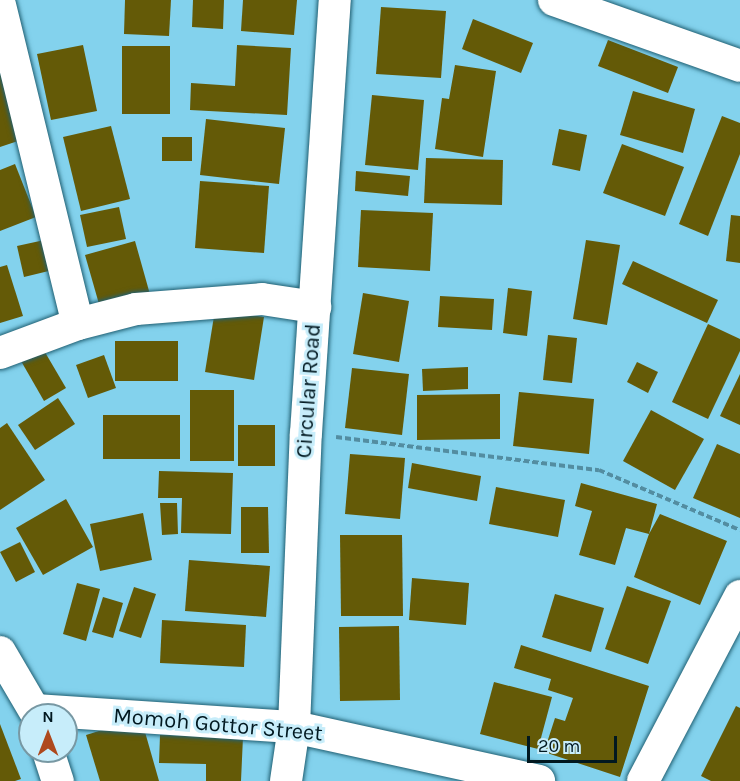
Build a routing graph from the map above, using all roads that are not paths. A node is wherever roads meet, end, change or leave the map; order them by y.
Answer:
1 (335, 0) edge
2 (554, 0) edge
3 (0, 5) edge
4 (740, 66) edge
5 (315, 307) junction
6 (78, 324) junction
7 (0, 353) edge
8 (740, 596) edge
9 (0, 652) edge
10 (31, 703) edge
11 (78, 715) edge
12 (294, 727) junction
13 (52, 763) edge
14 (58, 781) edge
15 (286, 781) edge
16 (539, 781) edge
17 (643, 781) edge

1 - 5 street, Circular Road
2 - 4 street
3 - 6 street
5 - 6 street
5 - 12 street, Circular Road
6 - 7 street
8 - 17 street
9 - 10 street
11 - 12 street, Momoh Gottor Street
12 - 15 street, Circular Road
12 - 16 street, Momoh Gottor Street
13 - 14 street

